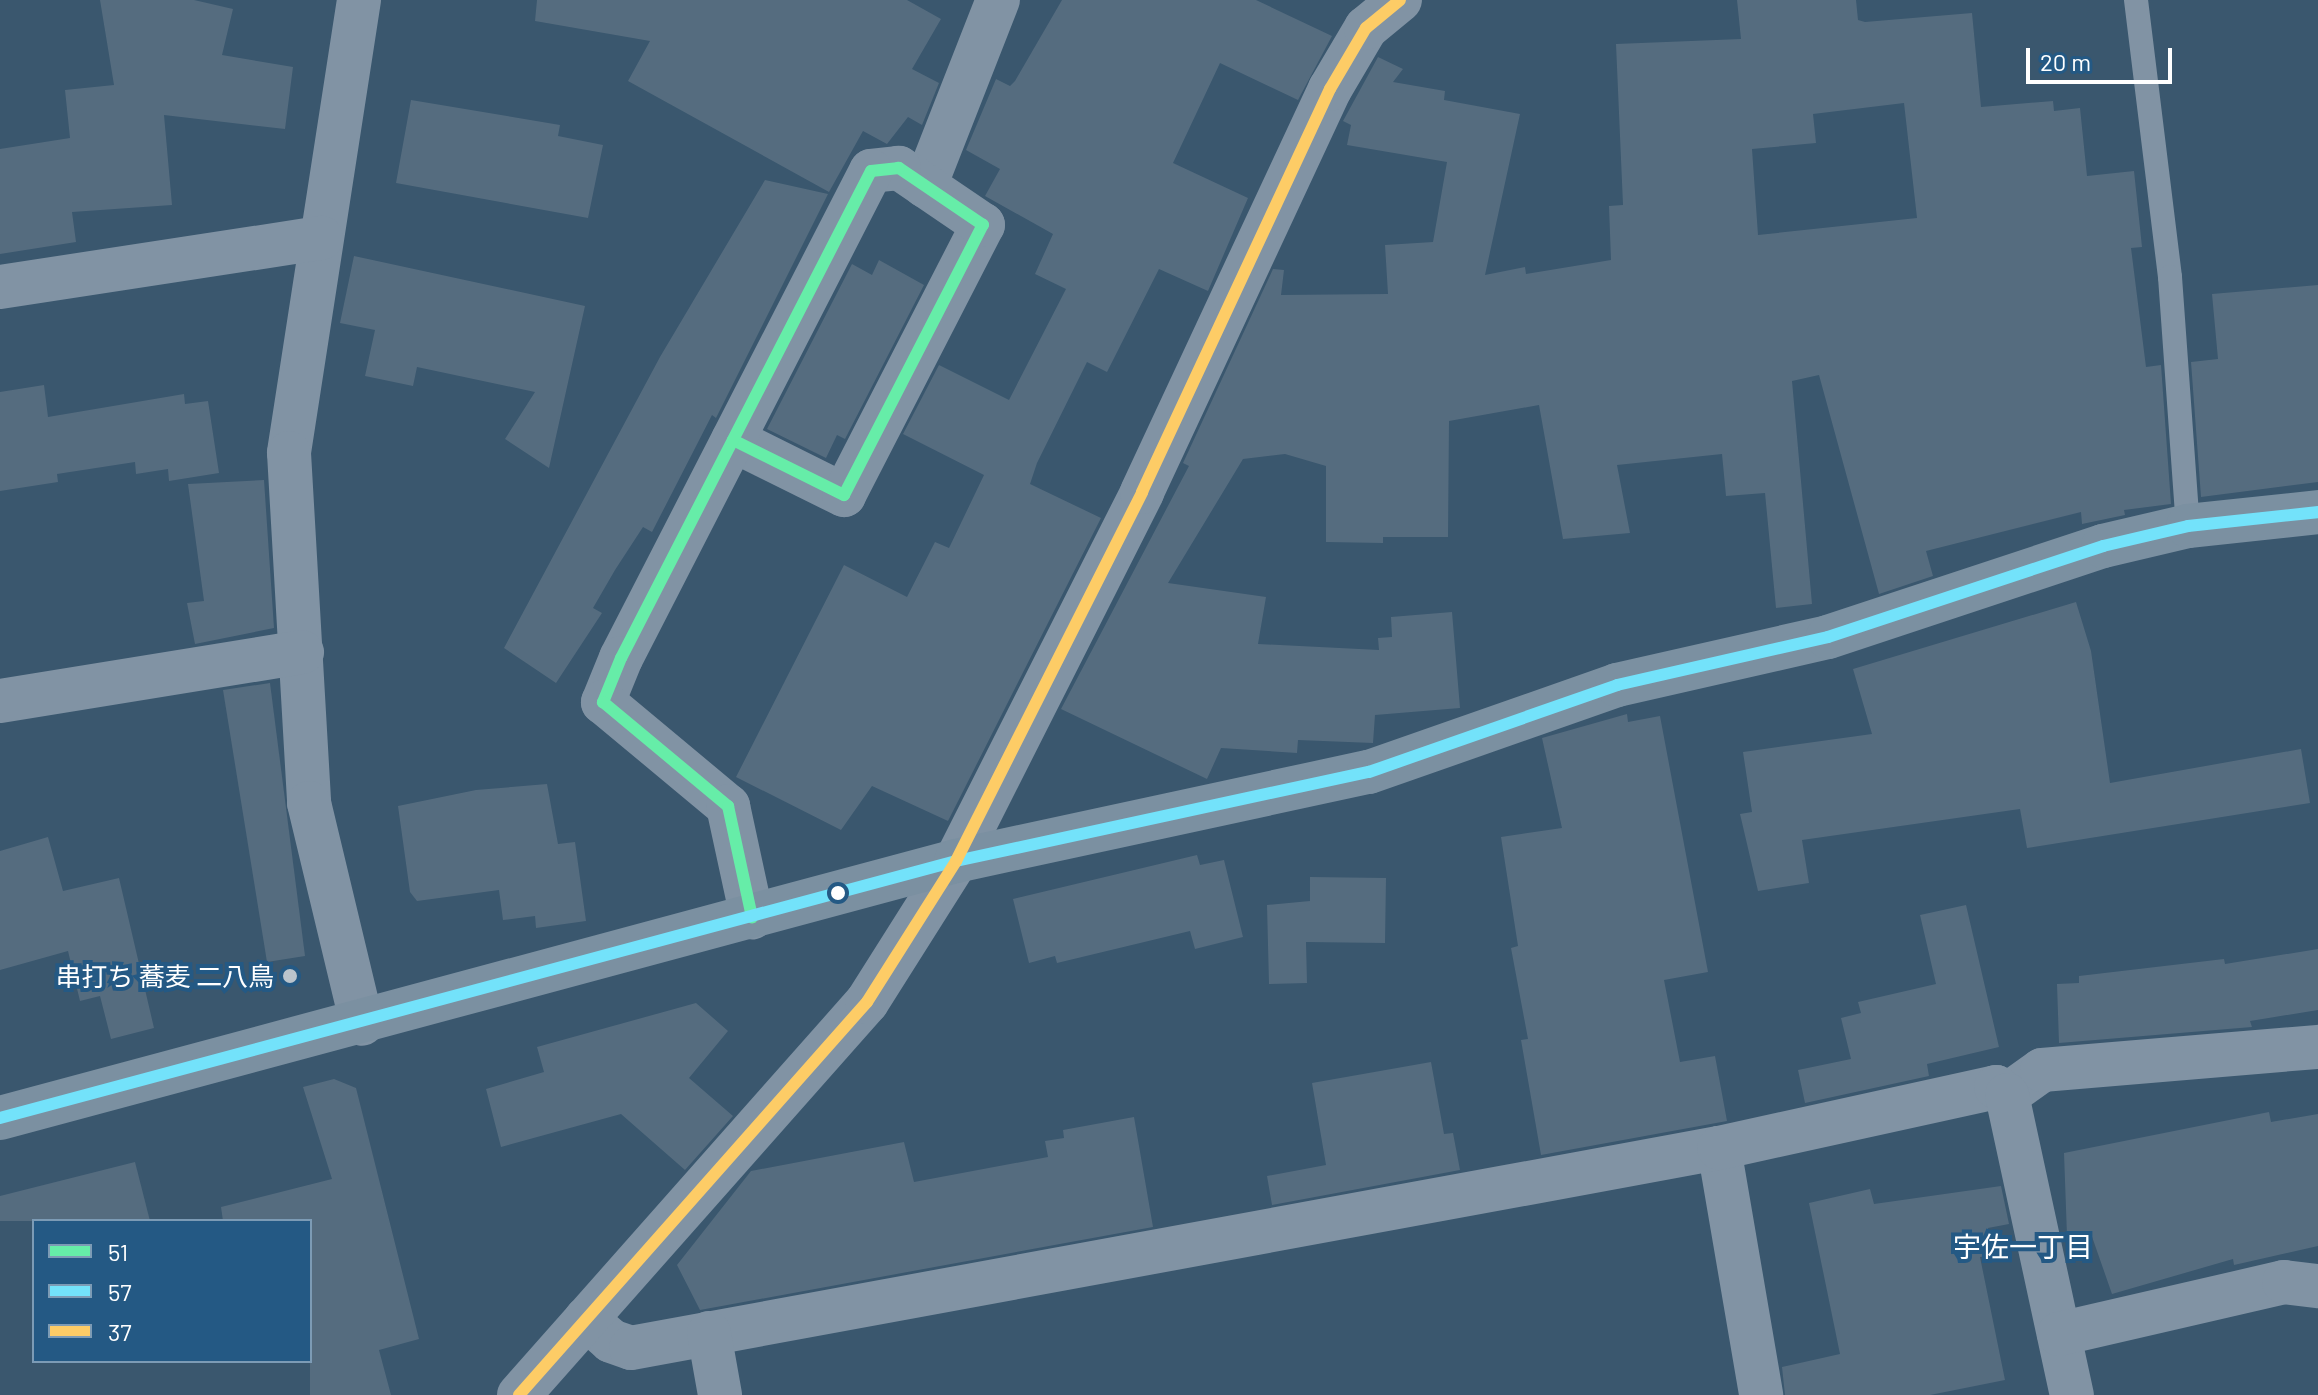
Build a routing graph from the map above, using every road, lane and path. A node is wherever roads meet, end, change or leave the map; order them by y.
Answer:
1 (359, 0) edge
2 (998, 0) edge
3 (1400, 0) edge
4 (2136, 0) edge
5 (925, 186) junction
6 (321, 238) junction
7 (0, 287) edge
8 (733, 440) junction
9 (2318, 512) edge
10 (2188, 526) junction
11 (302, 652) junction
12 (0, 701) edge
13 (956, 861) junction
14 (752, 917) junction
15 (362, 1024) junction
16 (2318, 1047) edge
17 (2007, 1095) junction
18 (0, 1118) edge
19 (1719, 1148) junction
20 (2318, 1286) edge
21 (586, 1319) junction
22 (709, 1333) junction
23 (2059, 1334) junction
24 (1755, 1394) edge
25 (519, 1395) edge
26 (720, 1395) edge
27 (2072, 1395) edge

1 - 6 street
2 - 5 street
3 - 13 street
4 - 10 lane
5 - 8 street
5 - 8 street
6 - 7 street
6 - 11 street
8 - 14 street
9 - 10 street
10 - 13 street
11 - 12 street
11 - 15 street
13 - 14 street
13 - 21 street
14 - 15 street
15 - 18 street
16 - 17 street
17 - 19 street
17 - 23 street
19 - 22 street
19 - 24 street
20 - 23 street
21 - 22 street
21 - 25 street
22 - 26 street
23 - 27 street

